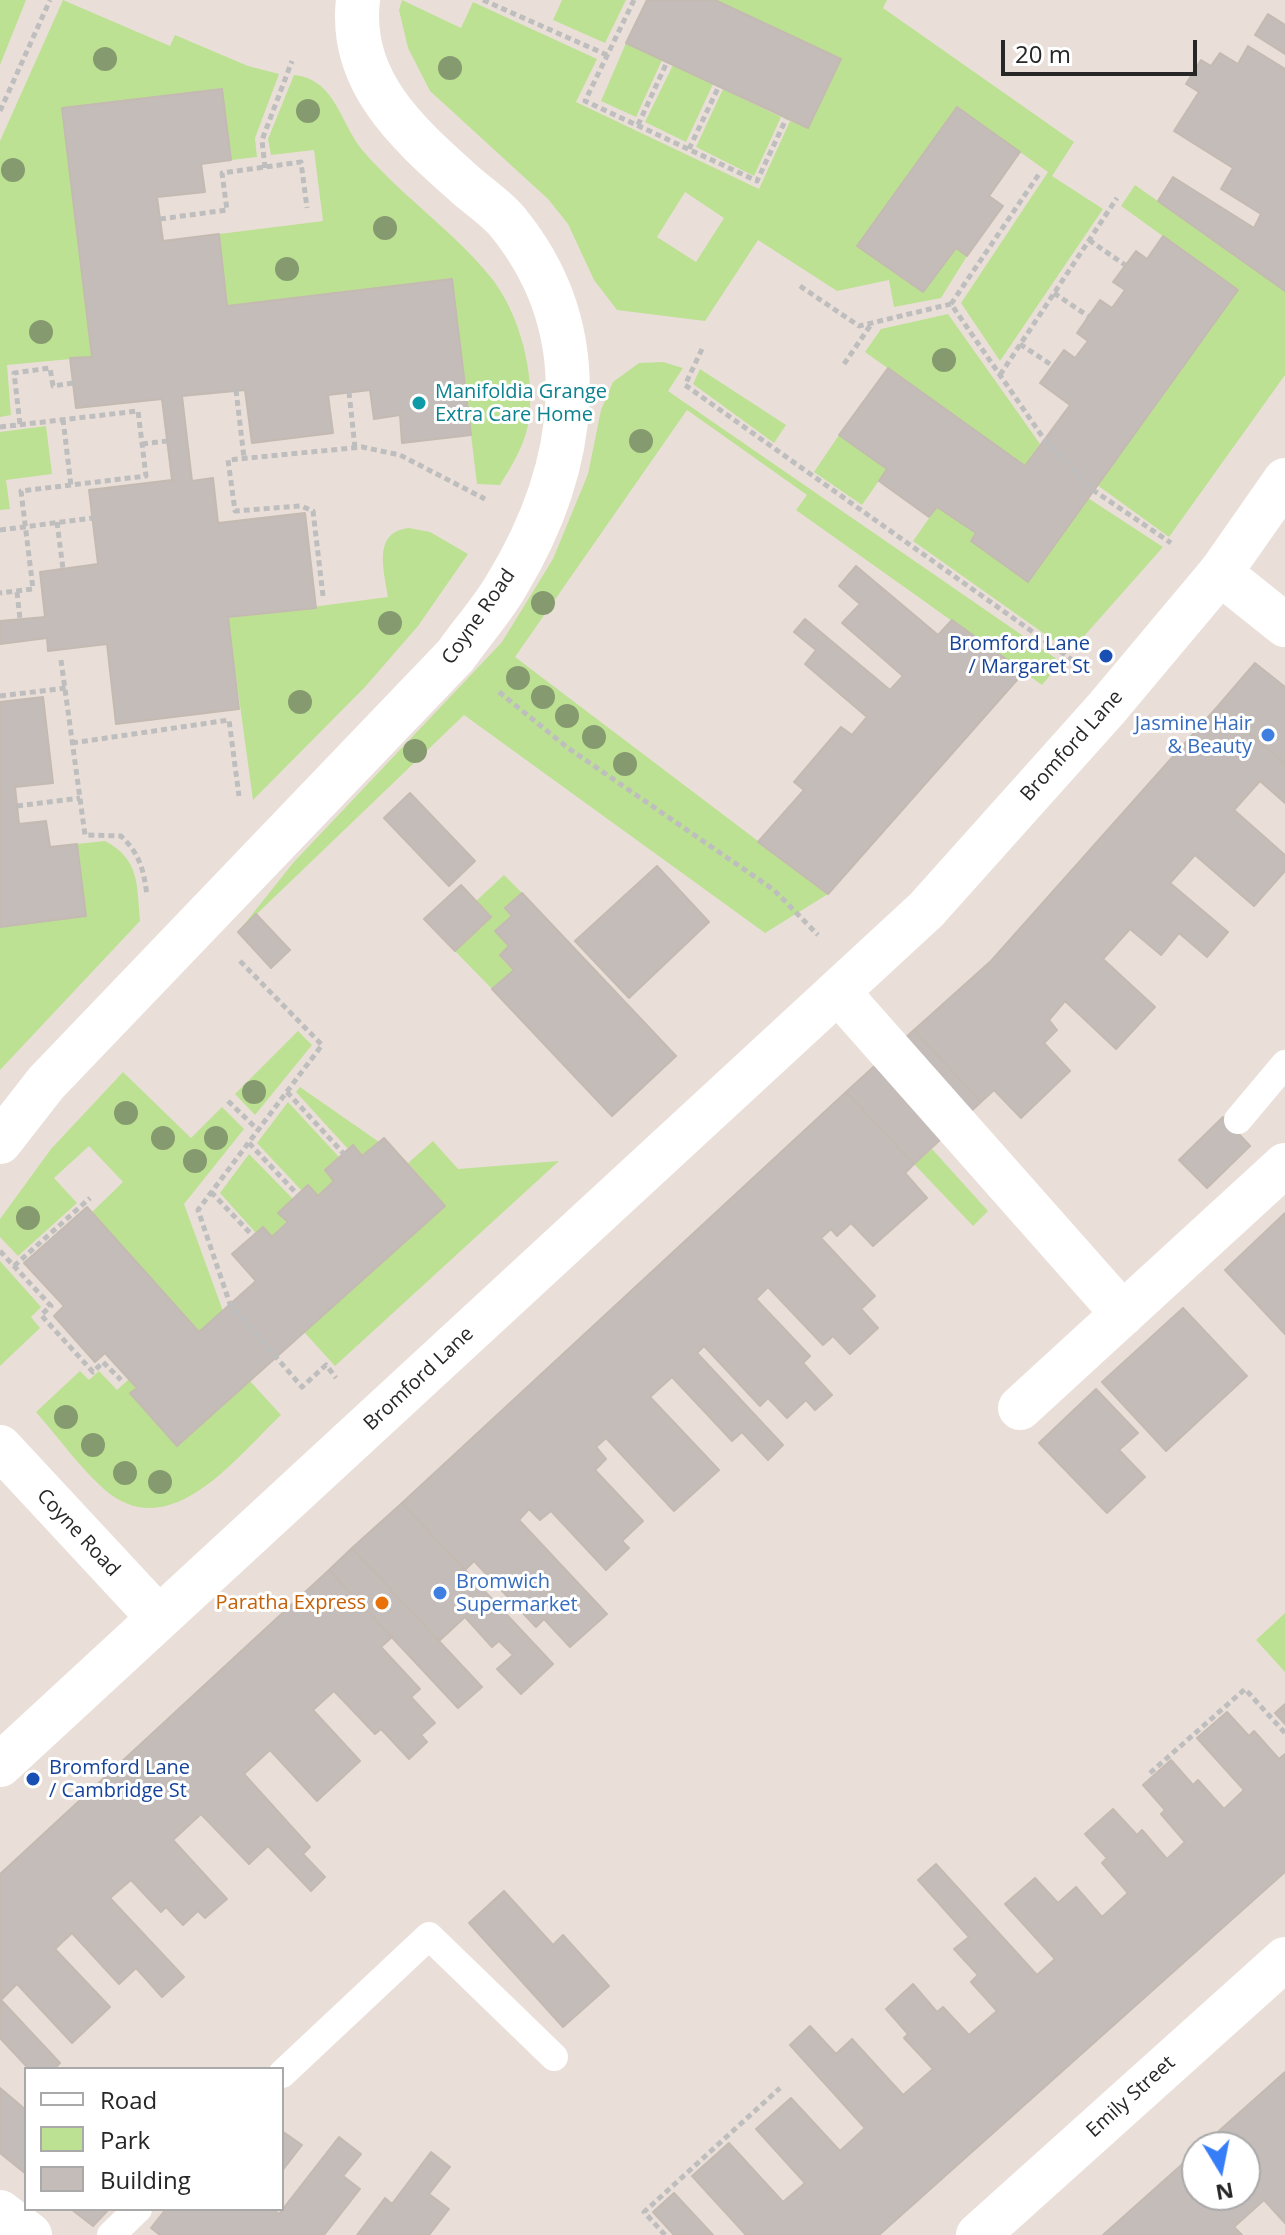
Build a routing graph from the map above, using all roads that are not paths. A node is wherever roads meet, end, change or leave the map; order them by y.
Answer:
1 (358, 0) edge
2 (1285, 480) edge
3 (1220, 573) junction
4 (1285, 625) edge
5 (839, 993) junction
6 (1285, 1064) edge
7 (1238, 1120) dead end
8 (0, 1142) edge
9 (1285, 1165) edge
10 (1123, 1314) junction
11 (1020, 1408) dead end
12 (0, 1447) edge
13 (158, 1617) junction
14 (0, 1765) edge
15 (1285, 1959) edge
16 (554, 2057) dead end
17 (284, 2072) edge
18 (136, 2211) edge
19 (0, 2212) edge
20 (30, 2235) edge
21 (111, 2235) edge
22 (978, 2235) edge

1 - 8 street, Coyne Road
2 - 3 street, Bromford Lane
3 - 4 street
3 - 5 street, Bromford Lane
5 - 10 street
5 - 13 street, Bromford Lane
6 - 7 lane
9 - 10 street
10 - 11 street
12 - 13 street, Coyne Road
13 - 14 street, Bromford Lane
15 - 22 street, Emily Street
16 - 17 lane
18 - 21 lane
19 - 20 street

